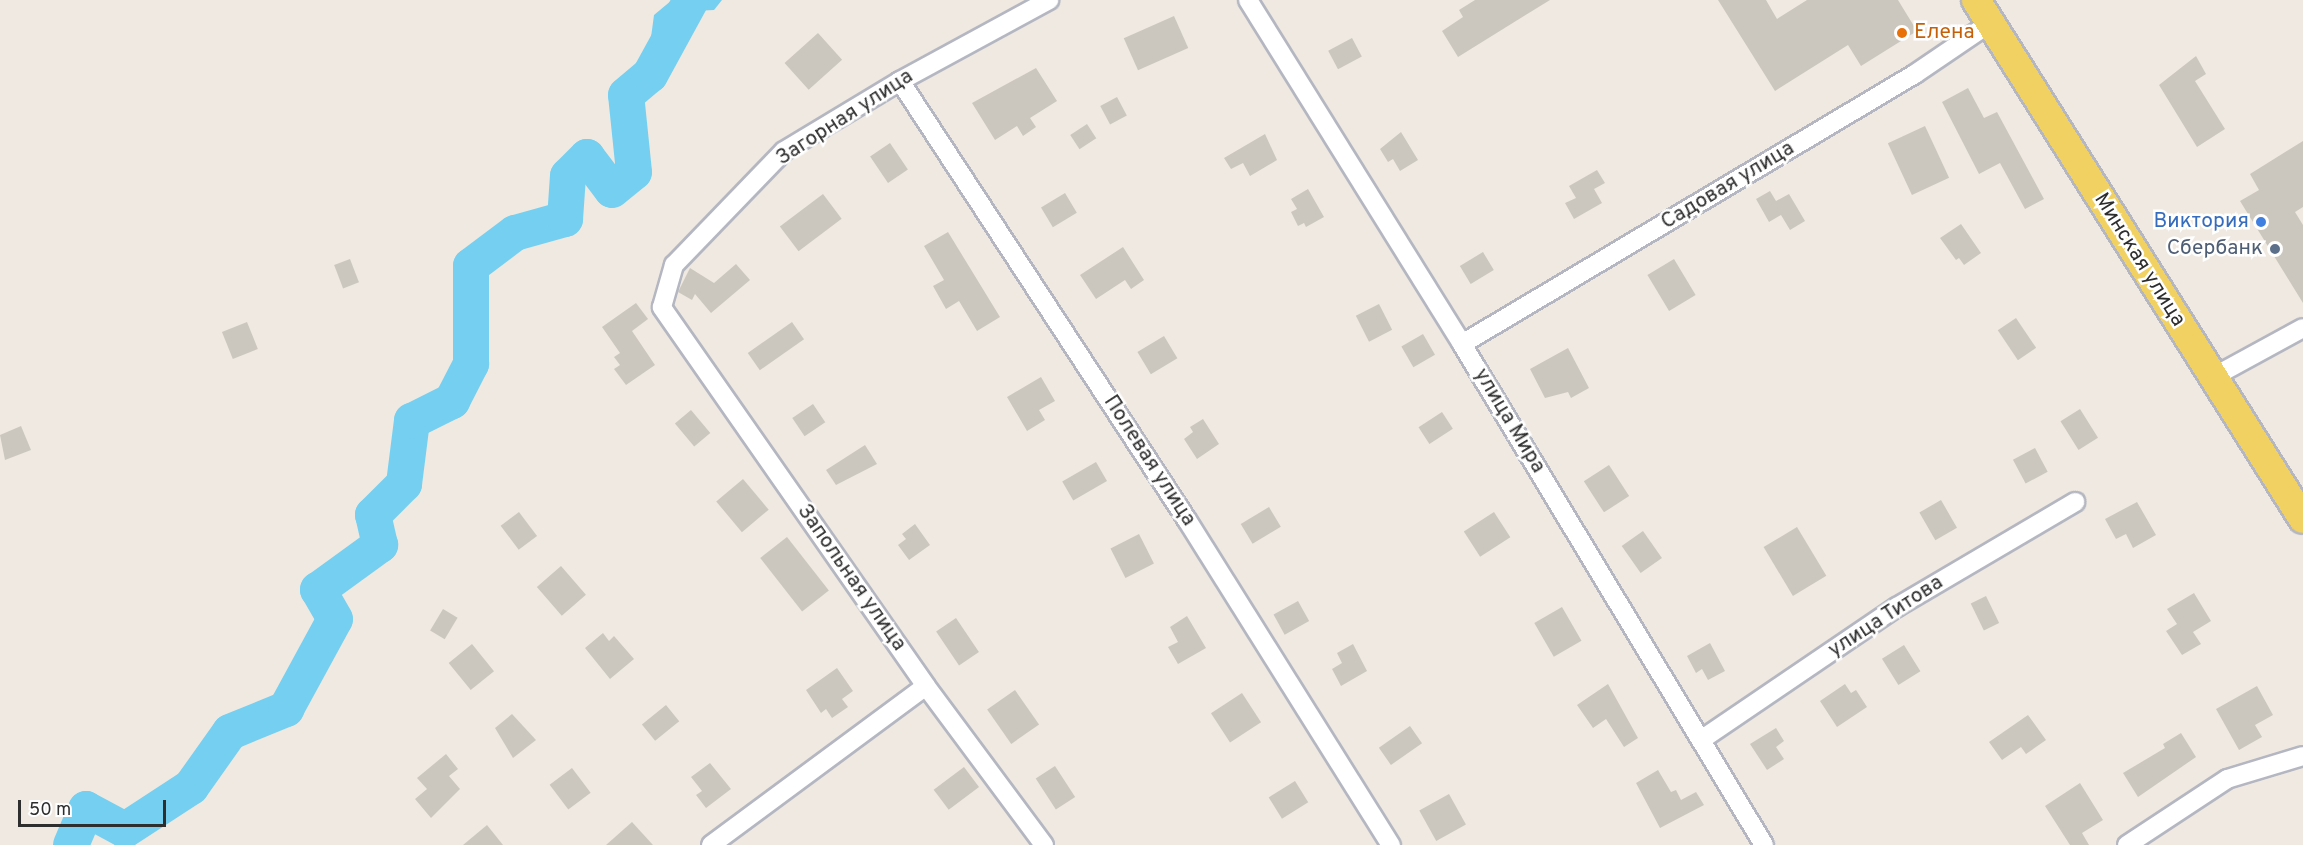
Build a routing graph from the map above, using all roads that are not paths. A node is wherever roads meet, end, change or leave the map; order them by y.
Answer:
1 (1048, 0) edge
2 (1248, 0) edge
3 (1983, 11) edge
4 (900, 81) junction
5 (662, 307) joint
6 (2303, 328) edge
7 (1462, 344) junction
8 (2213, 377) junction
9 (2075, 502) dead end
10 (2303, 519) edge
11 (926, 686) junction
12 (1701, 740) junction
13 (2303, 756) edge
14 (711, 845) edge
15 (1044, 845) edge
16 (1391, 845) edge
17 (1764, 845) edge
18 (2127, 845) edge

1 - 4 street, Загорная улица
2 - 7 street, улица Мира
3 - 7 street, Садовая улица
3 - 8 main road, Минская улица
4 - 5 street, Загорная улица
4 - 16 street, Полевая улица
5 - 11 street, Запольная улица
6 - 8 street
7 - 12 street, улица Мира
8 - 10 main road, Минская улица
9 - 12 street, улица Титова
11 - 14 street
11 - 15 street, Запольная улица
12 - 17 street, улица Мира
13 - 18 street

